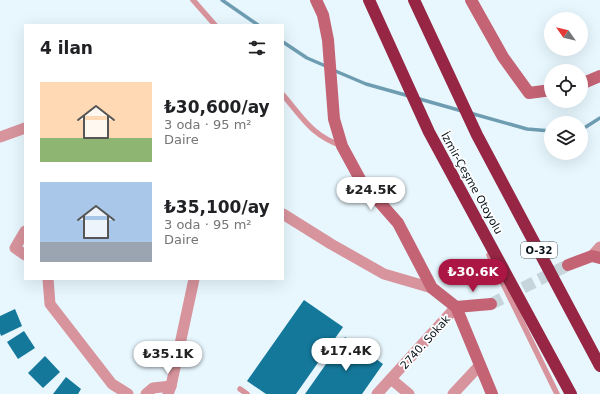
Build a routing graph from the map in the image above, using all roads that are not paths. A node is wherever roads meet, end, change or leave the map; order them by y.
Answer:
1 (193, 0) edge
2 (316, 0) edge
3 (369, 0) edge
4 (414, 0) edge
5 (471, 0) edge
6 (214, 24) edge
7 (600, 76) edge
8 (588, 81) edge
9 (544, 91) edge
10 (284, 96) edge
11 (24, 128) edge
12 (429, 132) junction
13 (0, 137) edge
14 (342, 146) junction
15 (284, 215) edge
16 (24, 233) edge
17 (24, 254) edge
18 (597, 254) edge
19 (568, 266) tunnel mouth
20 (48, 280) edge
21 (192, 281) edge
22 (432, 288) junction
23 (491, 304) tunnel mouth
24 (456, 307) junction
25 (480, 365) junction
26 (600, 366) edge
27 (391, 379) junction
28 (240, 389) dead end
29 (169, 390) edge
30 (128, 394) edge
31 (146, 394) edge
32 (247, 394) edge
33 (377, 394) edge
34 (409, 394) edge
35 (453, 394) edge
36 (492, 394) edge
37 (557, 394) edge
38 (571, 394) edge

1 - 6 lane
2 - 14 street
3 - 12 highway, İzmir-Çeşme Otoyolu
4 - 26 highway, O-32
5 - 9 street
7 - 8 street
10 - 14 lane
11 - 13 street
12 - 37 lane
12 - 38 highway, İzmir-Çeşme Otoyolu
14 - 22 street
15 - 22 street
16 - 17 street
18 - 19 street
20 - 30 street
21 - 29 street
22 - 24 street
23 - 24 street
24 - 25 street
24 - 27 street, 2740. Sokak
25 - 35 street
25 - 36 street
27 - 33 street, 2740. Sokak
27 - 34 street
28 - 32 lane
29 - 31 street

